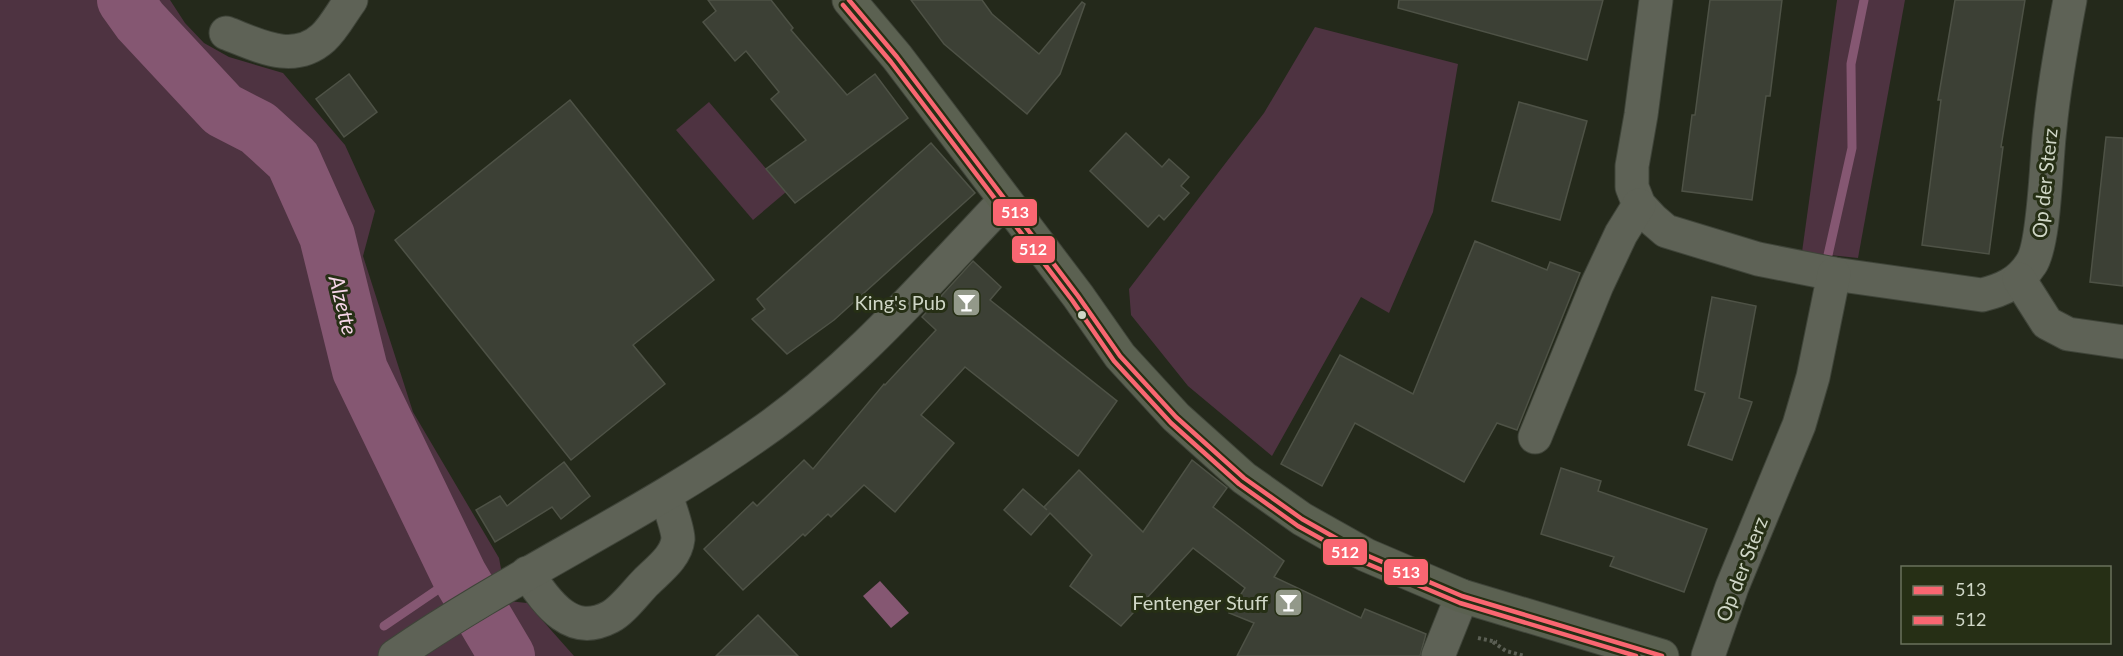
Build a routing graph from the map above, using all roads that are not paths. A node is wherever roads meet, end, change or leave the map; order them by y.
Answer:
1 (351, 0) edge
2 (849, 0) edge
3 (1656, 0) edge
4 (2070, 0) edge
5 (226, 33) dead end
6 (1005, 200) junction
7 (1639, 205) junction
8 (1834, 274) junction
9 (2019, 279) junction
10 (2123, 342) edge
11 (1534, 437) dead end
12 (666, 495) junction
13 (521, 577) junction
14 (1462, 596) junction
15 (396, 656) edge
16 (1438, 656) edge
17 (1662, 656) edge
18 (1708, 656) edge

1 - 5 street
2 - 6 main road
3 - 7 street
4 - 9 street, Op der Sterz
6 - 12 street
6 - 14 main road
7 - 8 street
7 - 11 street
8 - 9 street
8 - 18 street, Op der Sterz
9 - 10 street
12 - 13 street
12 - 13 street
13 - 15 street
14 - 16 street
14 - 17 main road

